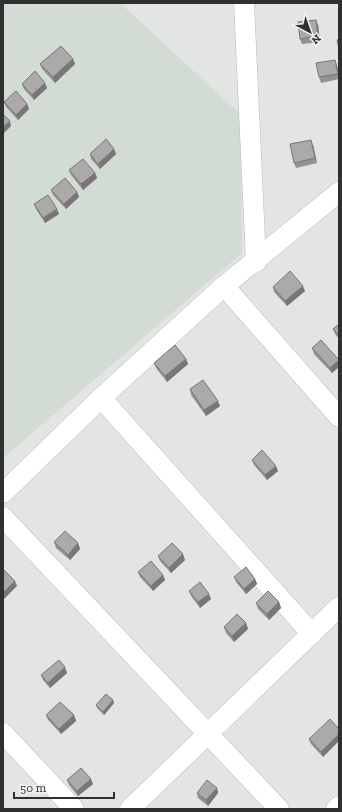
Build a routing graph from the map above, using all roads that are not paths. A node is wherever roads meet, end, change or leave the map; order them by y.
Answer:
1 (244, 3) edge
2 (339, 192) edge
3 (256, 262) junction
4 (224, 286) junction
5 (101, 398) junction
6 (339, 417) edge
7 (3, 493) edge
8 (3, 517) edge
9 (339, 607) edge
10 (312, 634) junction
11 (3, 733) edge
12 (206, 733) junction
13 (339, 806) edge
14 (74, 809) edge
15 (130, 809) edge
16 (279, 809) edge
17 (336, 809) edge

1 - 3 street
2 - 3 street
3 - 4 street
4 - 5 street
4 - 6 street
5 - 7 street
5 - 10 street
8 - 12 street
9 - 10 street
10 - 12 street
11 - 14 street
12 - 15 street
12 - 16 street
13 - 17 street

